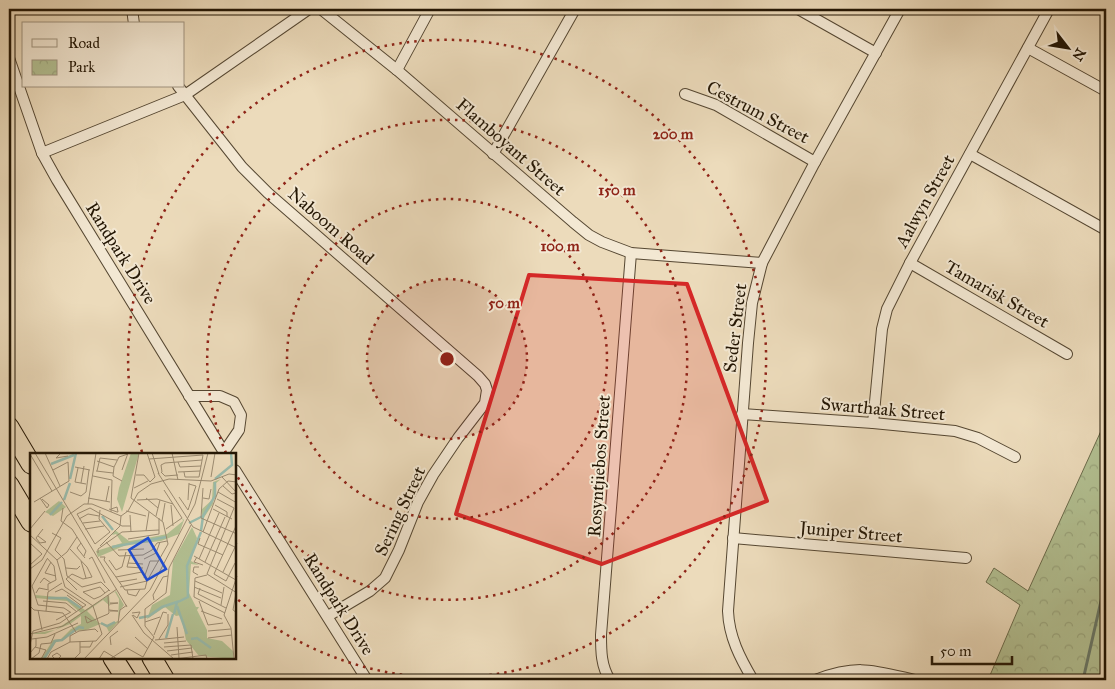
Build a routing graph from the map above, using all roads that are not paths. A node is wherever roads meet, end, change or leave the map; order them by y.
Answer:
1 (132, 9) edge
2 (309, 9) edge
3 (321, 9) edge
4 (430, 9) edge
5 (575, 9) edge
6 (798, 9) edge
7 (900, 9) edge
8 (1049, 9) edge
9 (134, 22) edge
10 (1028, 48) junction
11 (876, 53) junction
12 (9, 58) edge
13 (397, 70) junction
14 (180, 88) edge
15 (1106, 90) edge
16 (685, 94) dead end
17 (185, 95) junction
18 (42, 153) junction
19 (493, 154) junction
20 (970, 154) junction
21 (815, 162) junction
22 (1106, 230) edge
23 (631, 253) junction
24 (762, 263) junction
25 (910, 263) junction
26 (1067, 354) dead end
27 (478, 376) joint
28 (189, 396) junction
29 (742, 414) junction
30 (873, 423) junction
31 (9, 427) edge
32 (224, 453) edge
33 (1015, 457) dead end
34 (30, 462) edge
35 (236, 472) edge
36 (9, 485) edge
37 (30, 520) edge
38 (733, 538) junction
39 (966, 558) dead end
40 (328, 616) junction
41 (114, 659) edge
42 (153, 659) edge
43 (127, 680) edge
44 (165, 680) edge
45 (367, 680) edge
46 (610, 680) edge
47 (753, 680) edge
48 (815, 680) edge
49 (915, 680) edge

1 - 9 street
2 - 17 street
3 - 13 street, Flamboyant Street
4 - 13 street
5 - 19 street
6 - 11 street
7 - 11 street, Seder Street
8 - 10 street, Aalwyn Street
10 - 15 street
10 - 20 street, Aalwyn Street
11 - 21 street, Seder Street
12 - 18 street, Randpark Drive
13 - 19 street, Flamboyant Street
14 - 17 street, Naboom Road
16 - 21 street, Cestrum Street
17 - 18 street
17 - 27 street, Naboom Road
18 - 28 street, Randpark Drive
19 - 23 street, Flamboyant Street
20 - 22 street
20 - 25 street, Aalwyn Street
21 - 24 street, Seder Street
23 - 24 street, Flamboyant Street
23 - 46 street, Rosyntjiebos Street
24 - 29 street, Seder Street
25 - 26 street, Tamarisk Street
25 - 30 street, Aalwyn Street
27 - 40 street, Sering Street
28 - 32 street, Randpark Drive
28 - 32 street
29 - 30 street, Swarthaak Street
29 - 38 street, Seder Street
30 - 33 street, Swarthaak Street
31 - 34 highway
35 - 40 street, Randpark Drive
36 - 37 highway
38 - 39 street, Juniper Street
38 - 47 street, Seder Street
40 - 45 street, Randpark Drive
41 - 43 highway
42 - 44 highway
48 - 49 street

